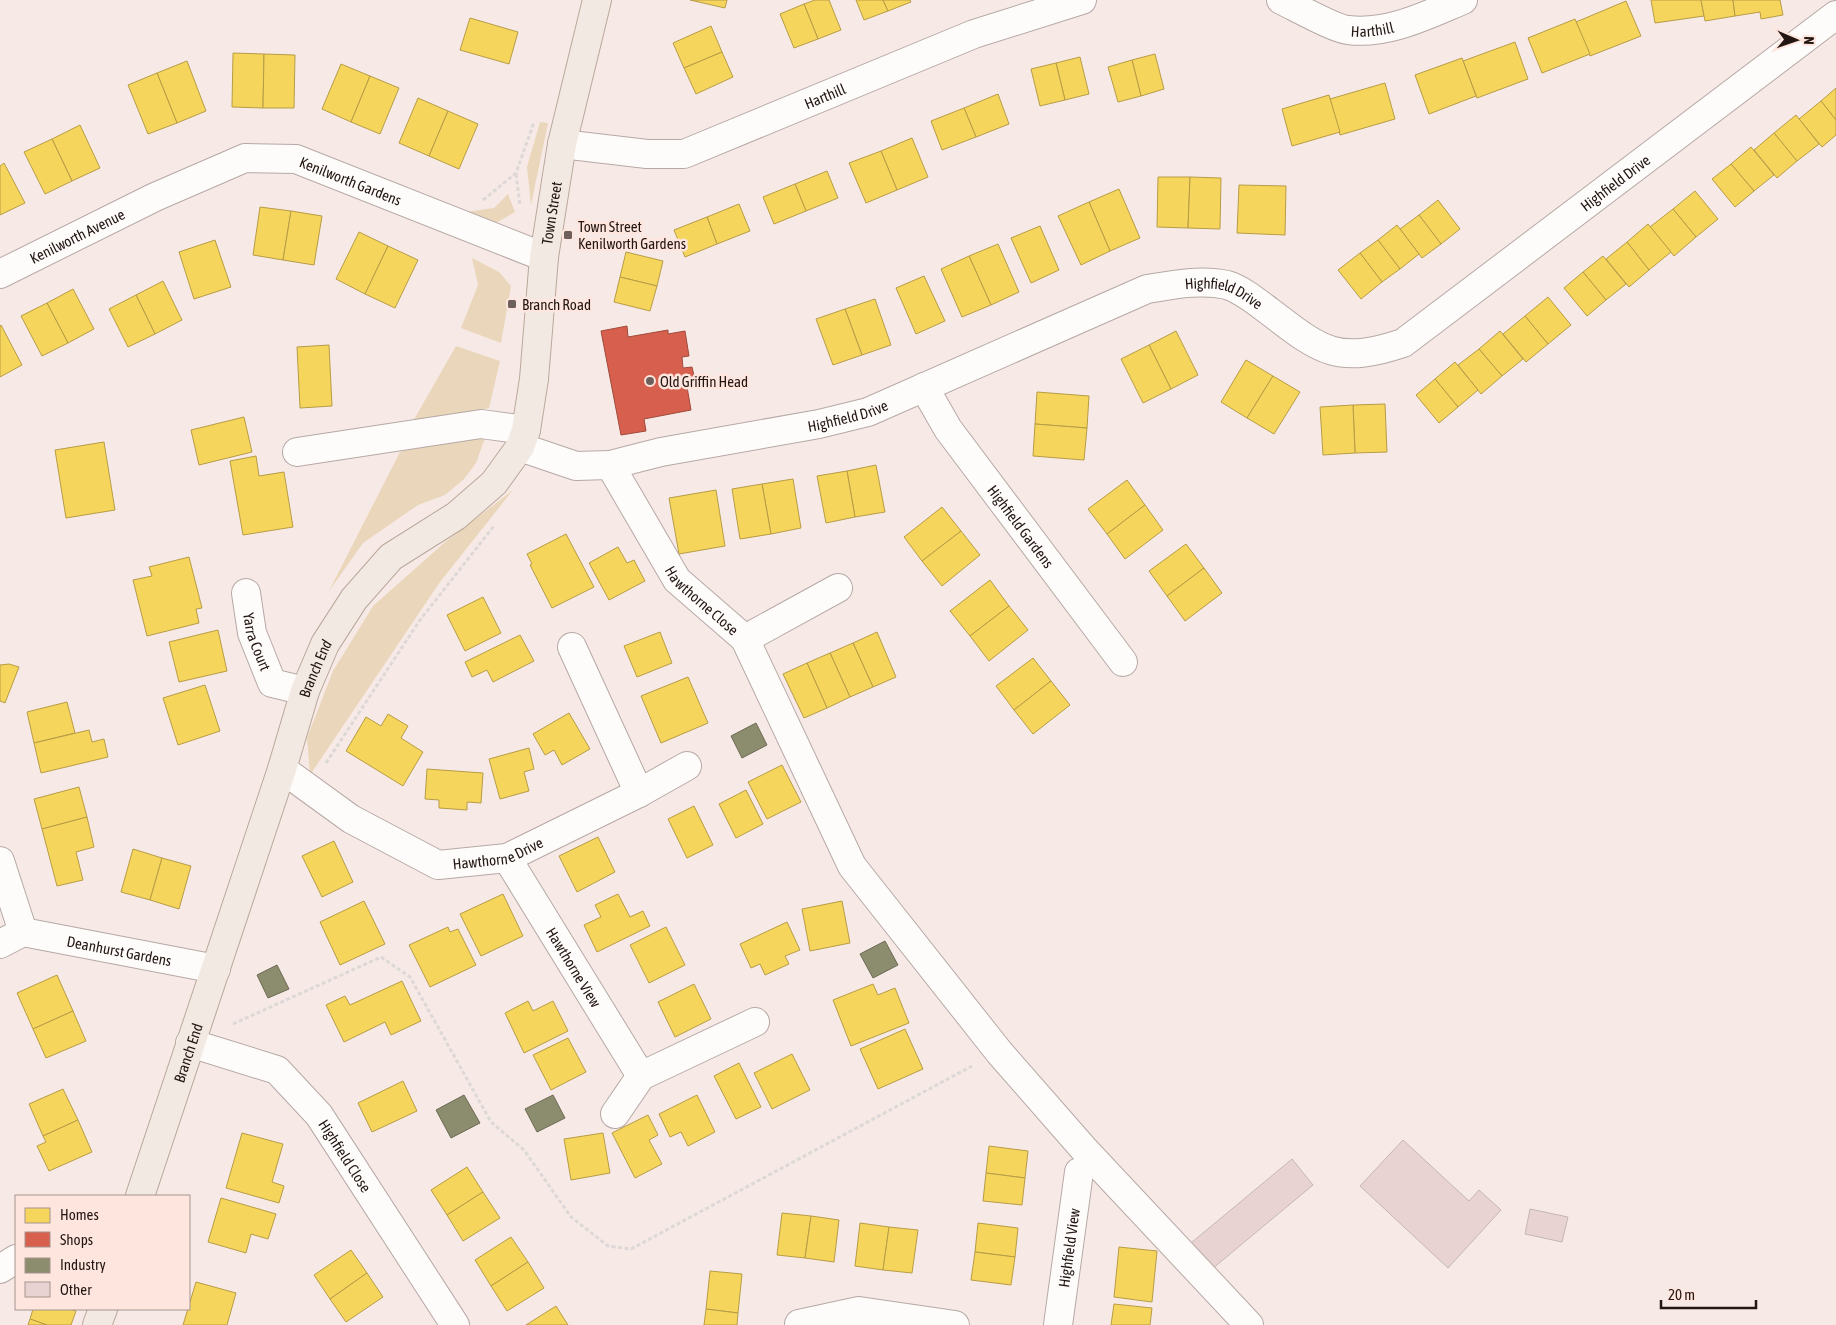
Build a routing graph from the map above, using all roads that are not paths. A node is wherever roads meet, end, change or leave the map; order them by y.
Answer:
1 (597, 0) edge
2 (1082, 0) edge
3 (1281, 0) edge
4 (1463, 0) edge
5 (1836, 15) edge
6 (562, 144) junction
7 (155, 197) joint
8 (544, 257) junction
9 (0, 274) edge
10 (924, 387) junction
11 (523, 439) junction
12 (297, 452) dead end
13 (610, 465) junction
14 (838, 588) dead end
15 (246, 593) dead end
16 (745, 639) junction
17 (572, 647) dead end
18 (1123, 662) dead end
19 (306, 691) junction
20 (688, 766) dead end
21 (282, 769) junction
22 (639, 793) junction
23 (507, 858) junction
24 (0, 861) edge
25 (12, 938) edge
26 (216, 969) junction
27 (755, 1022) dead end
28 (190, 1043) junction
29 (641, 1076) junction
30 (616, 1114) dead end
31 (1079, 1172) dead end
32 (140, 1195) edge
33 (15, 1260) edge
34 (0, 1269) edge
35 (103, 1310) edge
36 (799, 1324) dead end
37 (97, 1325) edge
38 (454, 1325) edge
39 (955, 1325) edge
40 (1058, 1325) edge
41 (1250, 1325) edge

1 - 6 main road, Town Street
2 - 6 street, Harthill
3 - 4 street, Harthill
5 - 10 street, Highfield Drive
6 - 8 main road, Town Street
7 - 8 street, Kenilworth Gardens
7 - 9 street, Kenilworth Avenue
8 - 11 main road, Town Street
10 - 13 street, Highfield Drive
10 - 18 street, Highfield Gardens
11 - 12 street
11 - 13 street, Highfield Drive
11 - 19 main road, Branch End
13 - 16 street, Hawthorne Close
14 - 16 street, Hawthorne Close
15 - 19 street, Yarra Court
16 - 41 street
17 - 22 street
19 - 21 main road, Branch End
20 - 22 street, Hawthorne Drive
21 - 23 street, Hawthorne Drive
21 - 26 main road, Branch End
22 - 23 street, Hawthorne Drive
23 - 29 street, Hawthorne View
24 - 25 street, Deanhurst Gardens
25 - 26 street, Deanhurst Gardens
26 - 28 main road, Branch End
27 - 29 street
28 - 32 main road, Branch End
28 - 38 street, Highfield Close
29 - 30 street
31 - 40 street, Highfield View
33 - 34 street
35 - 37 main road
36 - 39 street

